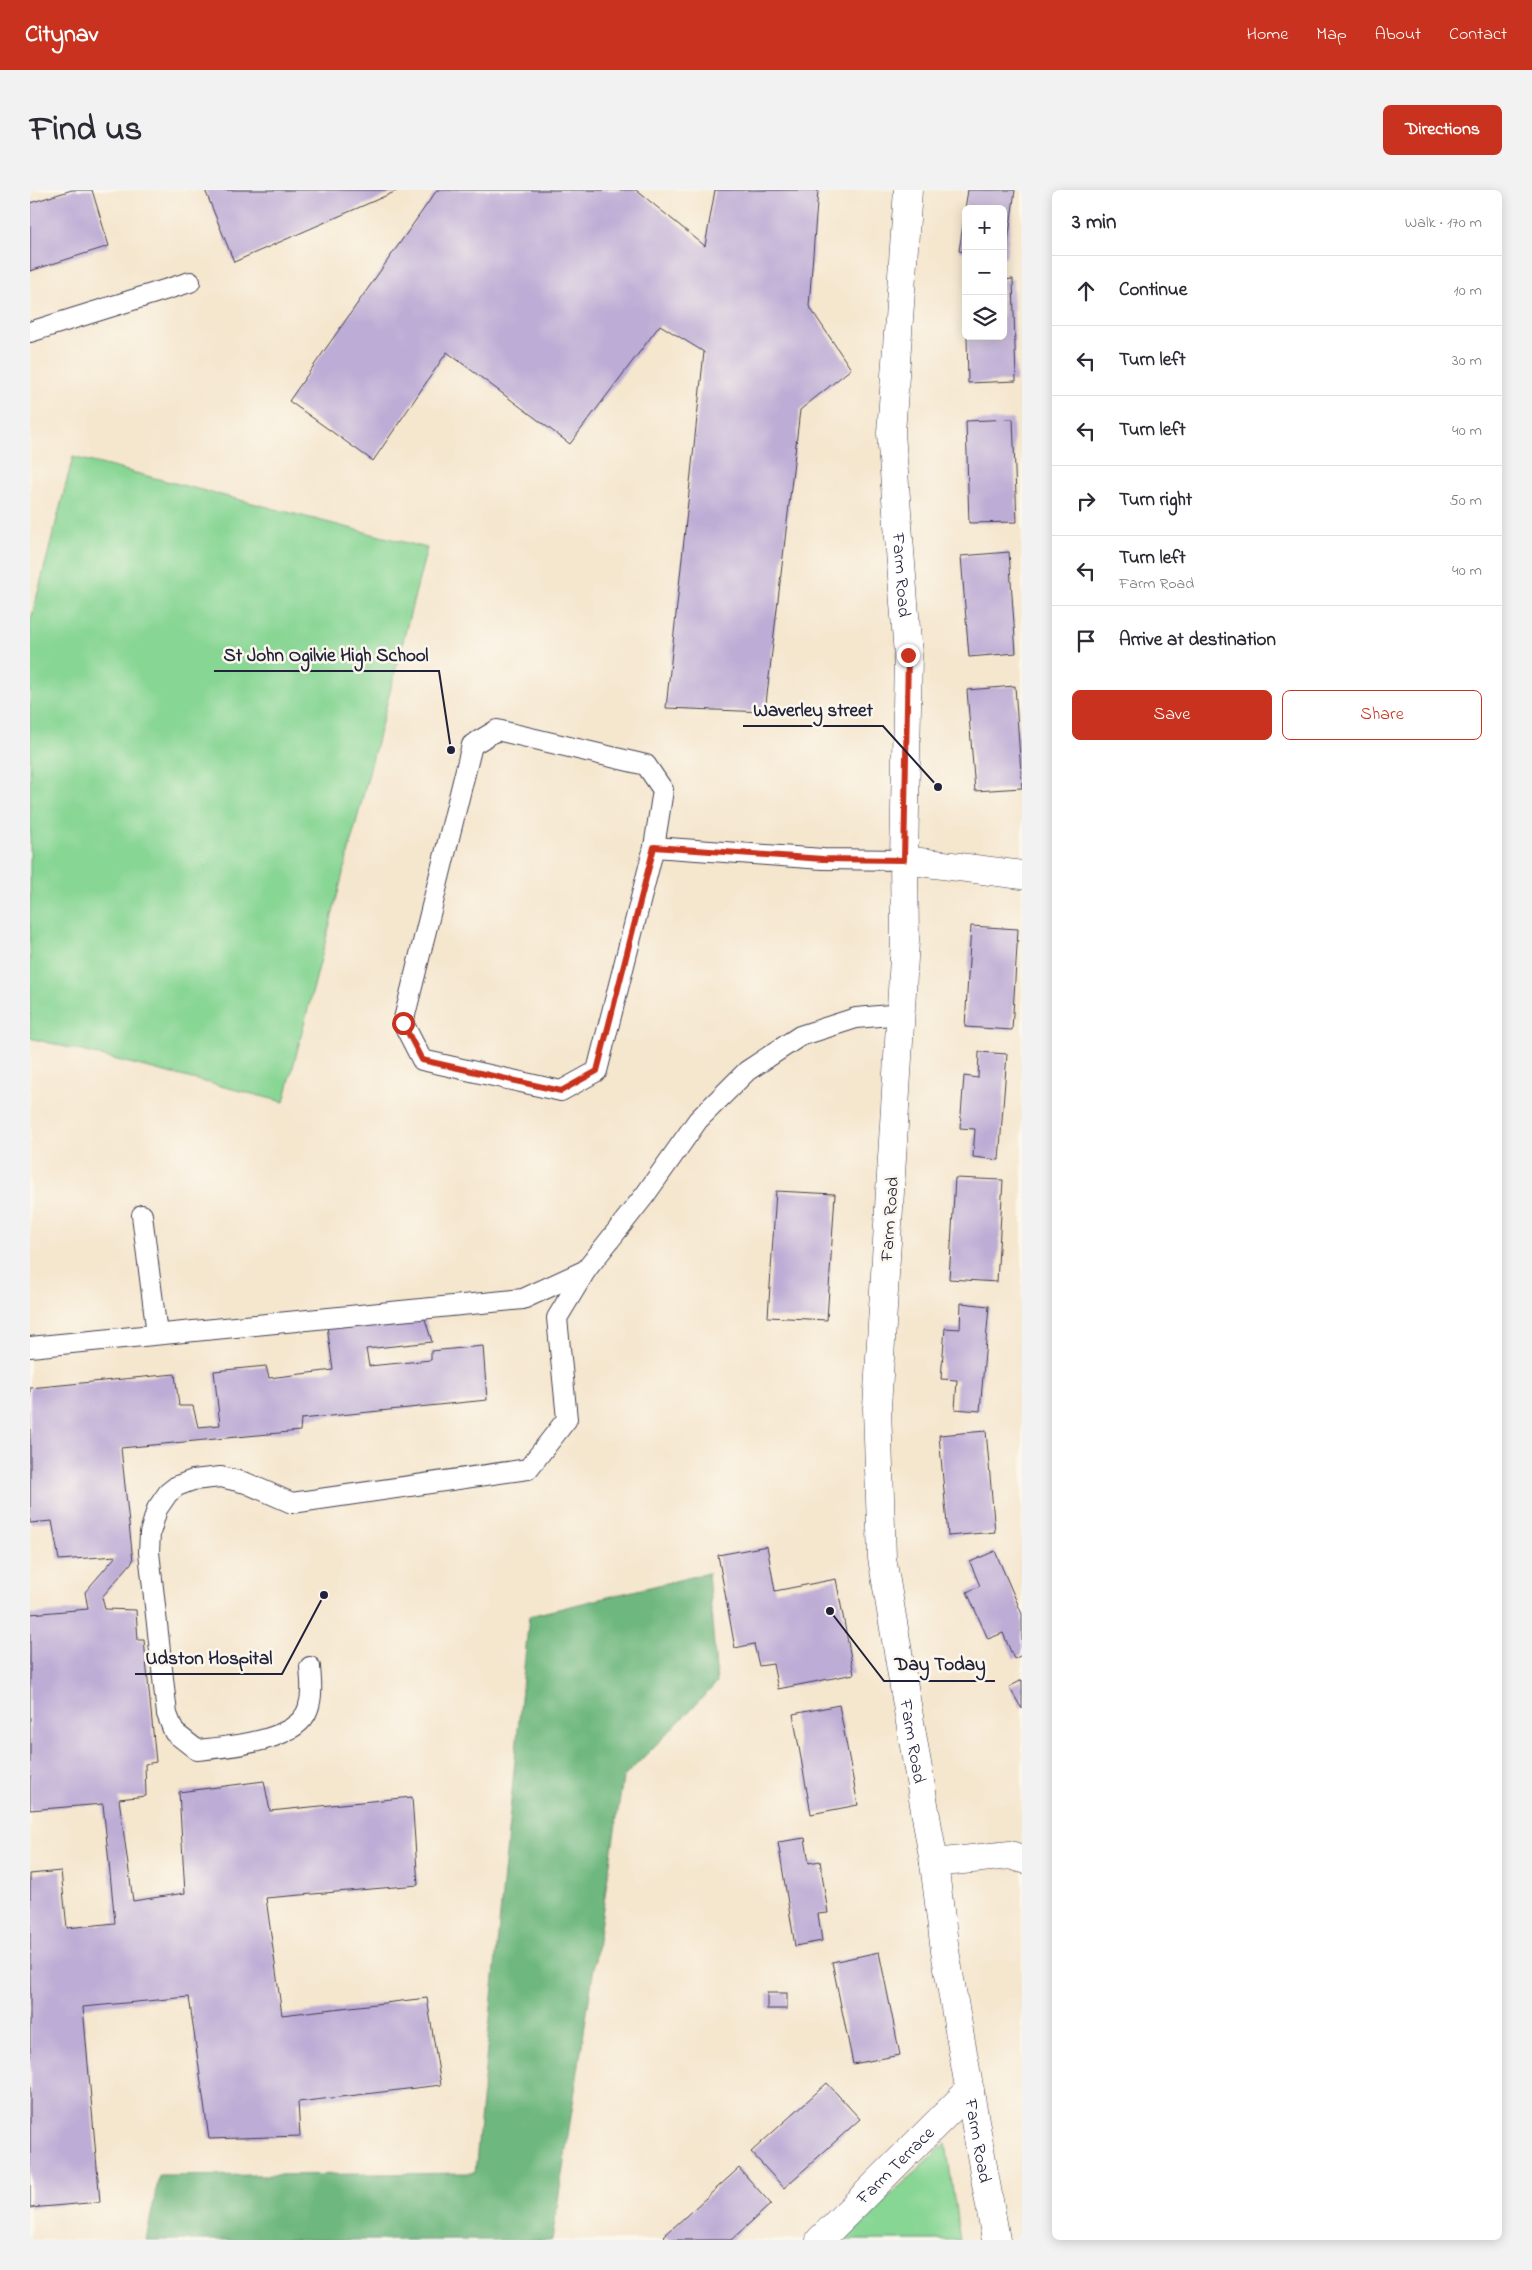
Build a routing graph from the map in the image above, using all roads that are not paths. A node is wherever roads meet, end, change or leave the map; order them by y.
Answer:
1 (908, 190) edge
2 (190, 282) dead end
3 (30, 332) edge
4 (654, 847) junction
5 (904, 860) junction
6 (1022, 875) edge
7 (902, 1014) junction
8 (142, 1214) dead end
9 (586, 1270) junction
10 (157, 1334) junction
11 (30, 1346) edge
12 (310, 1667) dead end
13 (1022, 1859) edge
14 (934, 1863) junction
15 (970, 2090) junction
16 (820, 2240) edge
17 (996, 2240) edge

1 - 5 street, Farm Road
2 - 3 lane
4 - 4 lane
4 - 5 lane
5 - 6 street
5 - 7 street, Farm Road
7 - 9 lane
7 - 14 street, Farm Road
8 - 10 lane
9 - 10 lane
9 - 12 lane
10 - 11 lane
13 - 14 street
14 - 15 street, Farm Road
15 - 16 street, Farm Terrace
15 - 17 street, Farm Road

